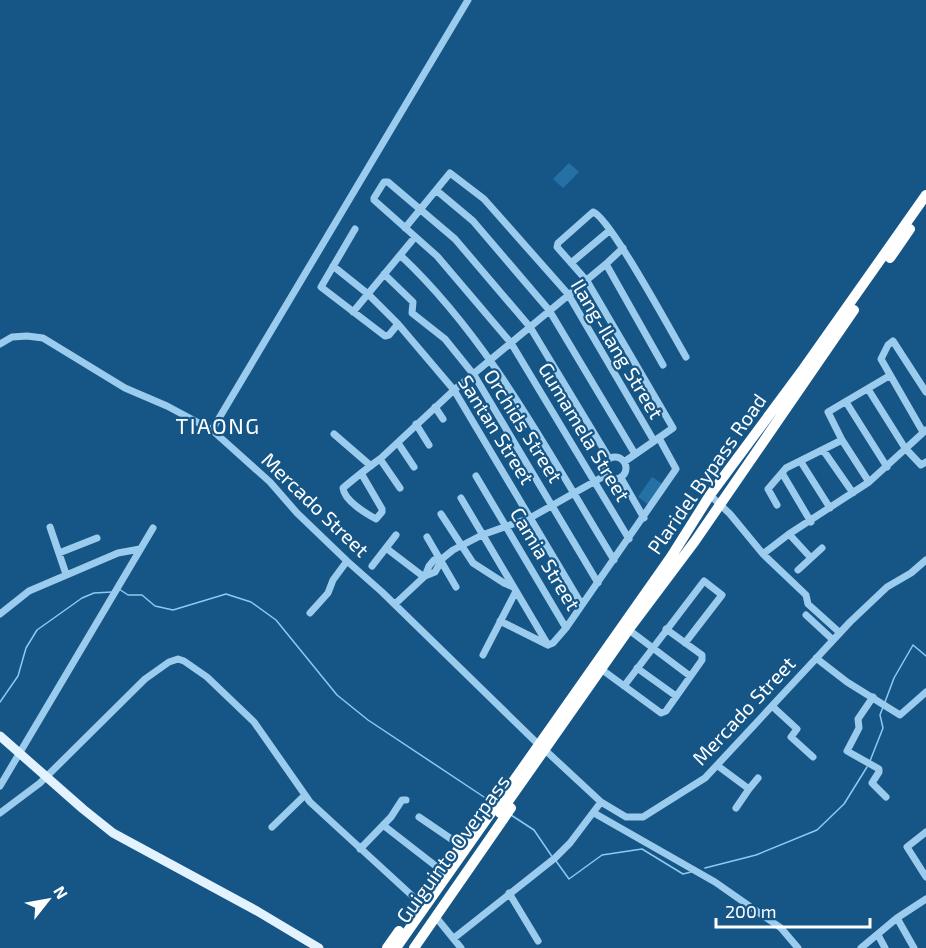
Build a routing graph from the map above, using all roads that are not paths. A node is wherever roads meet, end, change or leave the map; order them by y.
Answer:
1 (468, 0) edge
2 (436, 190) junction
3 (926, 195) edge
4 (926, 207) edge
5 (421, 209) junction
6 (405, 228) junction
7 (355, 229) dead end
8 (609, 231) junction
9 (415, 237) junction
10 (623, 248) junction
11 (400, 255) junction
12 (571, 263) junction
13 (606, 264) junction
14 (333, 266) junction
15 (384, 274) junction
16 (586, 281) junction
17 (368, 294) junction
18 (568, 294) junction
19 (549, 310) junction
20 (353, 312) junction
21 (398, 324) junction
22 (530, 327) junction
23 (511, 343) junction
24 (0, 344) edge
25 (686, 357) dead end
26 (492, 360) junction
27 (663, 365) dead end
28 (474, 375) junction
29 (890, 376) junction
30 (868, 389) junction
31 (454, 390) junction
32 (926, 392) edge
33 (846, 402) junction
34 (435, 407) junction
35 (443, 419) dead end
36 (416, 424) junction
37 (212, 430) junction
38 (925, 431) edge
39 (334, 434) dead end
40 (656, 439) junction
41 (842, 440) junction
42 (398, 443) junction
43 (429, 445) dead end
44 (905, 448) junction
45 (823, 450) junction
46 (635, 454) junction
47 (609, 458) junction
48 (380, 459) junction
49 (624, 462) junction
50 (801, 462) junction
51 (926, 462) edge
52 (370, 466) junction
53 (414, 467) dead end
54 (887, 467) junction
55 (361, 473) junction
56 (782, 473) junction
57 (606, 475) junction
58 (476, 476) dead end
59 (621, 478) junction
60 (594, 482) junction
61 (869, 482) junction
62 (400, 489) dead end
63 (853, 493) junction
64 (573, 494) junction
65 (710, 495) junction
66 (461, 498) dead end
67 (552, 504) junction
68 (720, 504) junction
69 (777, 505) dead end
70 (830, 508) junction
71 (441, 514) dead end
72 (530, 518) junction
73 (644, 518) junction
74 (811, 522) junction
75 (505, 526) junction
76 (50, 527) dead end
77 (153, 528) dead end
78 (789, 534) junction
79 (396, 535) dead end
80 (482, 535) junction
81 (427, 537) dead end
82 (97, 538) dead end
83 (629, 539) junction
84 (462, 546) junction
85 (386, 548) junction
86 (822, 548) dead end
87 (140, 549) junction
88 (59, 553) junction
89 (763, 554) junction
90 (811, 558) junction
91 (442, 559) junction
92 (614, 560) junction
93 (926, 560) edge
94 (347, 561) junction
95 (372, 566) dead end
96 (798, 570) dead end
97 (66, 574) junction
98 (424, 577) junction
99 (598, 583) junction
100 (456, 587) dead end
101 (515, 589) junction
102 (395, 604) junction
103 (582, 605) junction
104 (0, 614) edge
105 (310, 614) dead end
106 (806, 615) dead end
107 (501, 621) junction
108 (566, 628) junction
109 (666, 629) junction
110 (629, 630) junction
111 (839, 632) junction
112 (832, 639) junction
113 (686, 643) junction
114 (548, 645) junction
115 (652, 648) junction
116 (483, 655) dead end
117 (816, 658) junction
118 (638, 668) junction
119 (602, 669) junction
120 (853, 674) dead end
121 (690, 676) junction
122 (847, 682) junction
123 (624, 686) junction
124 (926, 692) edge
125 (676, 696) junction
126 (873, 697) junction
127 (772, 706) junction
128 (0, 736) edge
129 (542, 748) junction
130 (19, 753) junction
131 (813, 758) dead end
132 (718, 766) junction
133 (519, 774) junction
134 (47, 777) junction
135 (758, 778) dead end
136 (0, 786) edge
137 (749, 789) junction
138 (304, 795) junction
139 (886, 797) dead end
140 (406, 801) dead end
141 (601, 802) junction
142 (736, 808) dead end
143 (0, 813) edge
144 (594, 813) junction
145 (419, 817) dead end
146 (383, 825) junction
147 (273, 827) dead end
148 (926, 832) edge
149 (460, 845) junction
150 (360, 849) junction
151 (441, 873) junction
152 (926, 877) edge
153 (509, 893) junction
154 (926, 899) edge
155 (426, 912) junction
156 (897, 918) junction
157 (878, 935) junction
158 (454, 938) junction
159 (538, 941) dead end
160 (319, 948) edge
161 (387, 948) edge
162 (396, 948) edge
163 (404, 948) edge
164 (414, 948) edge
165 (461, 948) edge
166 (798, 948) edge
167 (861, 948) edge
168 (885, 948) edge
169 (914, 948) edge

1 - 37 street
2 - 5 street, Ilang-Ilang Street
2 - 18 street, Ilang-Ilang Street
2 - 19 street
3 - 65 highway, Plaridel Bypass Road
4 - 68 highway, Plaridel Bypass Road
5 - 6 street, Ilang-Ilang Street
5 - 6 street, Gumamela Street
5 - 22 street
6 - 9 street, Gumamela Street
7 - 14 street
8 - 10 street
8 - 12 street
8 - 12 street
9 - 11 street
9 - 23 street, Gumamela Street
10 - 13 street
10 - 25 street
11 - 15 street
11 - 26 street
12 - 16 street
13 - 16 street
13 - 27 street
14 - 17 street, Santan Street
14 - 20 street
15 - 17 street
15 - 28 street, Orchids Street
16 - 18 street
16 - 40 street
17 - 20 street
17 - 21 street, Santan Street
18 - 19 street
18 - 40 street, Ilang-Ilang Street
19 - 22 street
19 - 46 street
20 - 21 street
21 - 31 street, Santan Street
22 - 23 street
22 - 47 street
23 - 26 street
23 - 60 street, Gumamela Street
24 - 37 street, Mercado Street
26 - 28 street
26 - 64 street
28 - 31 street
28 - 67 street, Orchids Street
29 - 30 street
29 - 32 street
29 - 38 street
30 - 33 street
30 - 44 street
31 - 34 street
31 - 72 street, Santan Street
33 - 41 street
33 - 54 street
34 - 35 street
34 - 36 street
36 - 42 street
36 - 43 street
37 - 94 street, Mercado Street
38 - 44 street
39 - 52 street
40 - 46 street
40 - 73 street, Ilang-Ilang Street
41 - 45 street
41 - 61 street
42 - 48 street
42 - 53 street
44 - 51 street
44 - 54 street
45 - 50 street
45 - 63 street
46 - 49 street
47 - 49 street
47 - 57 street
48 - 52 street
48 - 62 street
49 - 59 street
50 - 56 street
50 - 70 street
52 - 55 street
54 - 61 street
55 - 55 street
56 - 69 street
56 - 74 street
57 - 59 street
57 - 60 street
58 - 75 street, Camia Street
59 - 73 street
60 - 64 street
60 - 83 street, Gumamela Street
61 - 63 street
63 - 70 street
64 - 67 street
64 - 92 street
65 - 68 street
65 - 129 highway, Plaridel Bypass Road
66 - 80 street
67 - 72 street
67 - 99 street, Orchids Street
68 - 89 street
68 - 110 highway, Plaridel Bypass Road
70 - 74 street
71 - 84 street
72 - 75 street
72 - 103 street, Santan Street
73 - 83 street
74 - 78 street
75 - 80 street
75 - 108 street, Camia Street
76 - 88 street
77 - 87 street
78 - 89 street
78 - 90 street
79 - 85 street
80 - 84 street
80 - 101 street
81 - 91 street
82 - 88 street
83 - 92 street
84 - 91 street
84 - 101 street
85 - 95 street
85 - 98 street
86 - 90 street
87 - 97 street
87 - 130 street
88 - 97 street
89 - 111 street
90 - 96 street
91 - 98 street
91 - 100 street
92 - 99 street
93 - 111 street, Mercado Street
94 - 102 street, Mercado Street
94 - 105 street
97 - 104 street
98 - 102 street
99 - 103 street
101 - 107 street
101 - 114 street
102 - 129 street, Mercado Street
103 - 108 street
106 - 112 street
107 - 114 street
107 - 116 street
108 - 114 street
109 - 113 street
109 - 113 street
109 - 115 street
110 - 115 street
110 - 119 highway, Plaridel Bypass Road
111 - 112 street, Mercado Street
112 - 117 street, Mercado Street
113 - 121 street
115 - 118 street
115 - 121 street
117 - 122 street
117 - 127 street, Mercado Street
118 - 123 street
118 - 125 street
119 - 123 street
119 - 129 highway, Plaridel Bypass Road
120 - 122 street
121 - 125 street
122 - 126 street
123 - 125 street
124 - 126 street
126 - 139 street
127 - 131 street
127 - 132 street, Mercado Street
128 - 130 main road
129 - 133 highway, Plaridel Bypass Road
129 - 141 street, Mercado Street
129 - 155 highway, Plaridel Bypass Road
130 - 134 main road
130 - 136 street
132 - 137 street
132 - 141 street, Mercado Street
133 - 149 highway
133 - 155 highway, Guiguinto Overpass
134 - 138 street
134 - 143 street
134 - 160 main road
135 - 137 street
137 - 142 street
138 - 147 street
138 - 150 street
140 - 146 street
141 - 144 street
144 - 153 street
144 - 166 street
145 - 149 street
146 - 150 street
146 - 151 street
148 - 152 street
149 - 151 highway
150 - 155 street
151 - 155 highway
153 - 158 street
153 - 159 street
154 - 156 street
155 - 158 street
155 - 161 highway
155 - 162 highway, Guiguinto Overpass
155 - 163 highway, Guiguinto Overpass
155 - 164 highway
156 - 157 street
156 - 169 street
157 - 167 street
157 - 168 street
158 - 165 street

